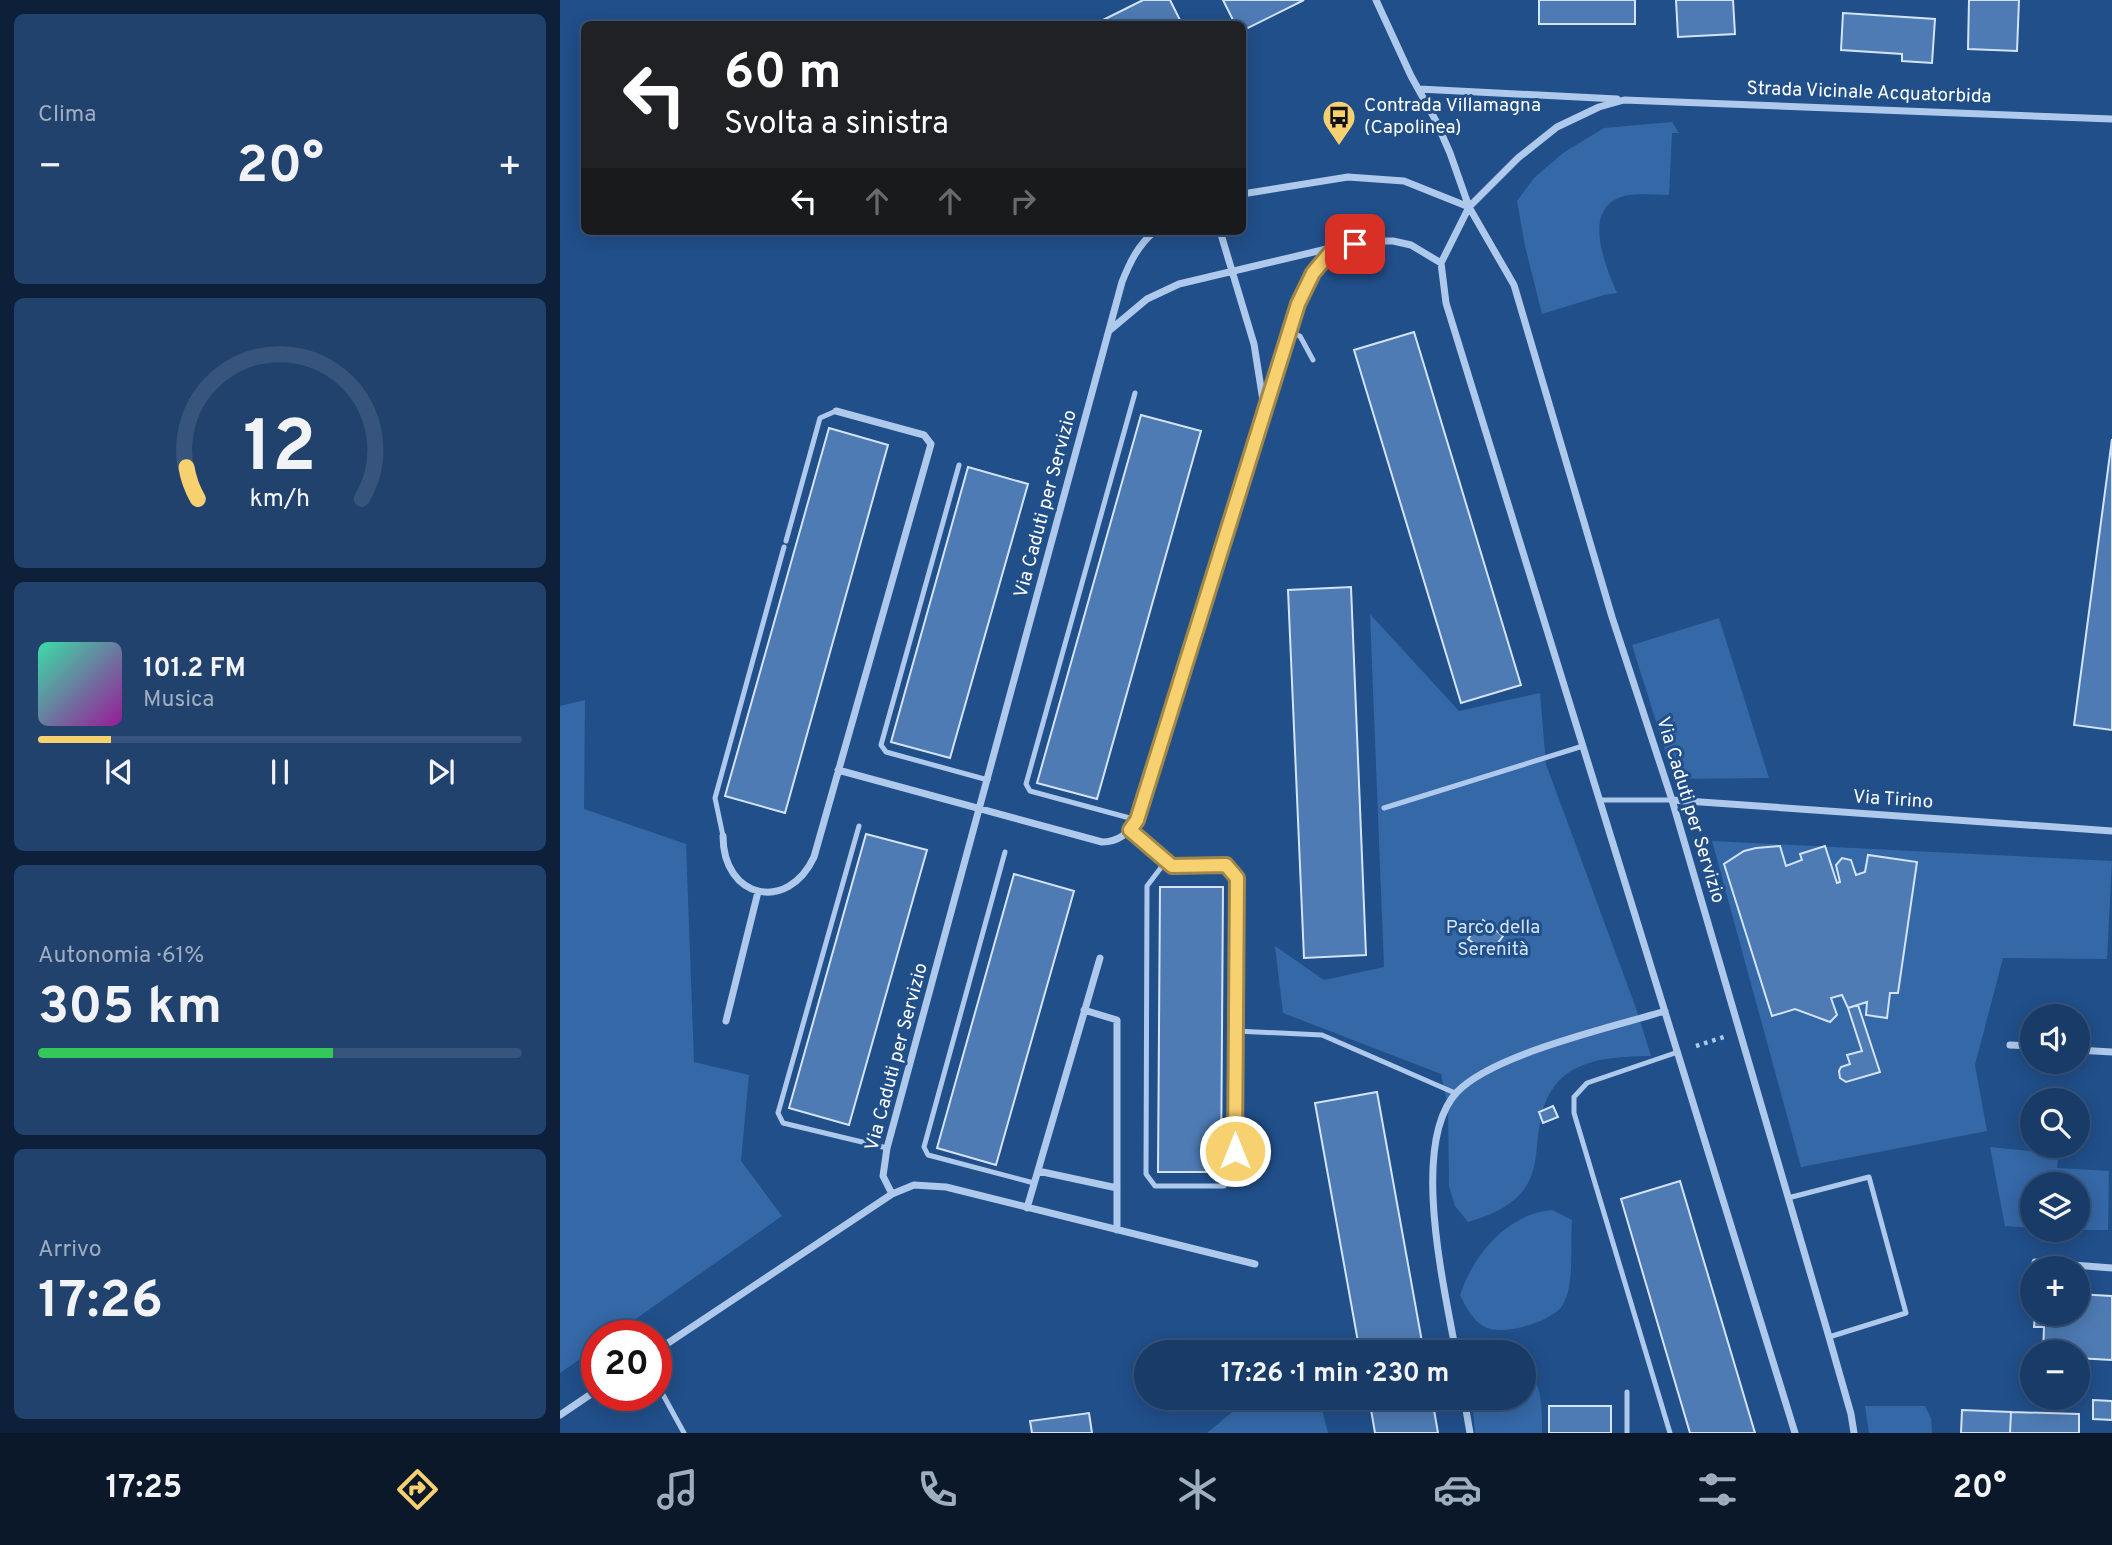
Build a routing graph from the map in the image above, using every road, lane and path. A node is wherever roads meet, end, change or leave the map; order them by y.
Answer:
1 (1376, 0) edge
2 (1419, 89) junction
3 (1625, 100) junction
4 (2112, 119) edge
5 (1246, 193) edge
6 (1469, 207) junction
7 (1150, 235) edge
8 (1221, 235) edge
9 (1335, 247) junction
10 (1441, 263) junction
11 (1233, 271) junction
12 (1110, 330) junction
13 (1289, 332) junction
14 (1313, 360) dead end
15 (1135, 393) dead end
16 (1264, 409) junction
17 (836, 411) joint
18 (959, 465) dead end
19 (1583, 746) junction
20 (838, 770) junction
21 (988, 780) junction
22 (1600, 800) junction
23 (1672, 800) junction
24 (981, 808) junction
25 (1384, 808) dead end
26 (1137, 820) junction
27 (859, 826) dead end
28 (1130, 830) junction
29 (2112, 831) edge
30 (723, 836) joint
31 (1005, 852) dead end
32 (1166, 861) junction
33 (758, 892) junction
34 (1100, 958) dead end
35 (1084, 1010) junction
36 (1665, 1011) junction
37 (726, 1021) dead end
38 (1236, 1031) junction
39 (1741, 1032) junction
40 (2010, 1045) dead end
41 (2020, 1045) edge
42 (2090, 1050) edge
43 (1678, 1052) junction
44 (2112, 1052) edge
45 (1455, 1093) junction
46 (887, 1148) junction
47 (1038, 1171) junction
48 (1034, 1183) junction
49 (1117, 1188) junction
50 (892, 1194) junction
51 (1788, 1198) junction
52 (1027, 1208) junction
53 (1117, 1230) junction
54 (1255, 1264) dead end
55 (2090, 1266) edge
56 (2112, 1268) edge
57 (1829, 1337) junction
58 (672, 1340) edge
59 (1454, 1340) edge
60 (1627, 1392) dead end
61 (581, 1401) edge
62 (1466, 1410) edge
63 (672, 1411) edge
64 (560, 1415) edge
65 (684, 1433) edge
66 (1470, 1433) edge
67 (1627, 1433) edge
68 (1670, 1433) edge
69 (1795, 1433) edge
70 (1854, 1433) edge

1 - 2 street, Via Caduti per Servizio
2 - 3 street, Strada Vicinale Acquatorbida
2 - 6 street, Via Caduti per Servizio
3 - 4 street, Strada Vicinale Acquatorbida
3 - 6 street, Strada Vicinale Acquatorbida
5 - 6 street
6 - 10 street
6 - 23 street, Via Caduti per Servizio
7 - 12 street, Via Caduti per Servizio
8 - 11 street
9 - 10 street
9 - 11 street
9 - 13 street
10 - 19 street
11 - 12 street
11 - 16 street
12 - 21 street, Via Caduti per Servizio
13 - 14 lane
13 - 16 street
15 - 26 lane
16 - 26 street
17 - 20 street
17 - 30 lane
18 - 21 lane
19 - 22 street
19 - 25 lane
20 - 24 street
20 - 33 street
21 - 24 street, Via Caduti per Servizio
22 - 23 lane
22 - 36 street
23 - 29 street, Via Tirino
23 - 39 street, Via Caduti per Servizio
24 - 28 street
24 - 46 street, Via Caduti per Servizio
26 - 28 street
27 - 46 lane
28 - 32 lane
30 - 33 street
31 - 48 lane
32 - 38 lane
32 - 38 lane
33 - 37 street
34 - 35 street
35 - 47 street
35 - 49 street
36 - 43 street
36 - 45 street
38 - 45 lane
39 - 43 path
39 - 51 street, Via Caduti per Servizio
40 - 41 street
42 - 44 street
43 - 68 lane
43 - 69 street
45 - 59 street
46 - 50 street, Via Caduti per Servizio
47 - 48 street
47 - 49 street
48 - 52 street
49 - 53 street
50 - 52 street
50 - 58 street
51 - 57 street, Via Caduti per Servizio
51 - 57 lane
52 - 53 street
53 - 54 street
55 - 56 street
57 - 70 street, Via Caduti per Servizio
60 - 67 lane
61 - 64 street
62 - 66 street
63 - 65 lane

